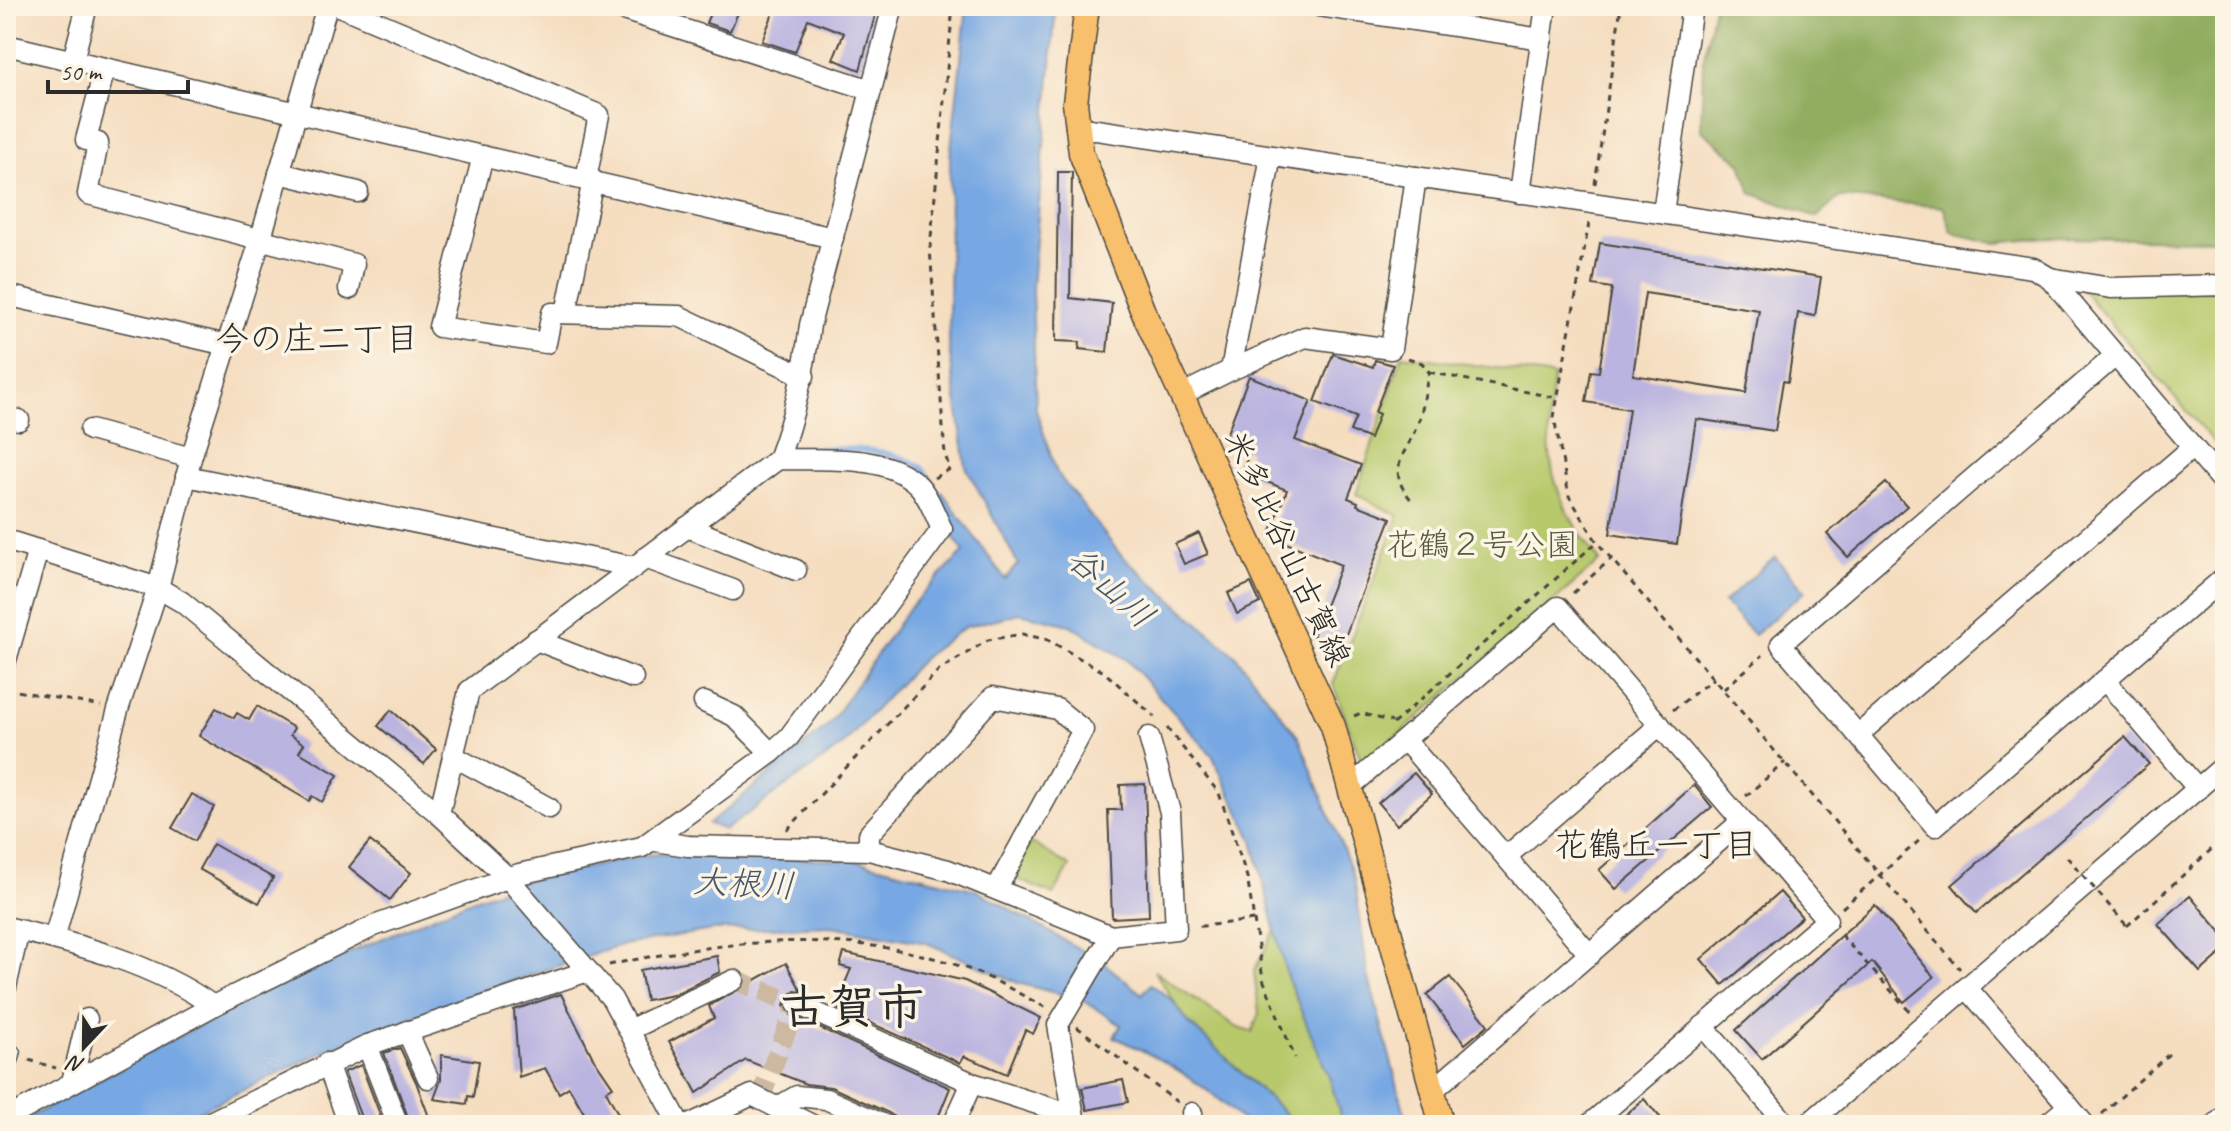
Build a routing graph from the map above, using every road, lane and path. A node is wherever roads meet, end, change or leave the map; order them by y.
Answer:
1 (87, 6) edge
2 (327, 6) edge
3 (339, 6) edge
4 (614, 6) edge
5 (893, 6) edge
6 (953, 6) edge
7 (1087, 6) edge
8 (1319, 6) edge
9 (1546, 6) edge
10 (1621, 6) edge
11 (1692, 6) edge
12 (1542, 39) junction
13 (6, 45) edge
14 (73, 60) junction
15 (105, 68) junction
16 (871, 90) junction
17 (295, 113) junction
18 (1076, 127) junction
19 (483, 156) junction
20 (1271, 156) junction
21 (279, 173) junction
22 (1416, 177) junction
23 (589, 179) junction
24 (358, 192) dead end
25 (1520, 193) junction
26 (1593, 203) junction
27 (1663, 213) junction
28 (833, 238) junction
29 (260, 241) junction
30 (2050, 278) junction
31 (2225, 285) edge
32 (349, 289) dead end
33 (6, 295) edge
34 (566, 313) junction
35 (227, 345) junction
36 (1391, 349) junction
37 (2114, 357) junction
38 (1231, 370) junction
39 (1429, 372) junction
40 (804, 376) junction
41 (1181, 395) junction
42 (1557, 398) junction
43 (90, 430) dead end
44 (2193, 447) junction
45 (778, 459) junction
46 (189, 467) junction
47 (950, 469) dead end
48 (2225, 485) edge
49 (1414, 503) dead end
50 (687, 527) junction
51 (6, 540) edge
52 (1597, 542) junction
53 (38, 550) junction
54 (1612, 558) junction
55 (640, 562) junction
56 (796, 570) dead end
57 (2225, 577) edge
58 (158, 588) junction
59 (733, 590) dead end
60 (1558, 607) junction
61 (536, 640) junction
62 (1781, 644) junction
63 (6, 660) edge
64 (633, 678) dead end
65 (1714, 678) junction
66 (2105, 680) junction
67 (6, 689) edge
68 (1724, 689) junction
69 (704, 702) dead end
70 (118, 710) junction
71 (1392, 722) junction
72 (1660, 725) junction
73 (1333, 726) junction
74 (1859, 734) junction
75 (1149, 737) dead end
76 (1405, 740) junction
77 (771, 753) junction
78 (453, 756) junction
79 (1785, 762) junction
80 (2225, 765) edge
81 (1351, 786) junction
82 (2198, 789) junction
83 (549, 808) dead end
84 (439, 814) junction
85 (1737, 815) junction
86 (1935, 826) junction
87 (2225, 837) edge
88 (655, 841) junction
89 (869, 850) junction
90 (1508, 855) junction
91 (2067, 857) dead end
92 (1881, 874) junction
93 (510, 880) junction
94 (997, 888) junction
95 (1254, 920) dead end
96 (1827, 920) junction
97 (12, 929) edge
98 (1111, 936) junction
99 (54, 939) junction
100 (1590, 955) junction
101 (598, 968) junction
102 (734, 980) dead end
103 (6, 987) edge
104 (1967, 988) junction
105 (797, 1004) dead end
106 (213, 1006) junction
107 (1062, 1016) junction
108 (87, 1019) dead end
109 (1922, 1025) junction
110 (1703, 1026) junction
111 (629, 1030) junction
112 (407, 1031) junction
113 (367, 1045) junction
114 (2169, 1054) dead end
115 (7, 1058) edge
116 (1295, 1058) dead end
117 (327, 1063) junction
118 (428, 1078) dead end
119 (72, 1082) junction
120 (972, 1083) junction
121 (1431, 1092) junction
122 (2069, 1106) junction
123 (776, 1108) junction
124 (2225, 1116) edge
125 (6, 1119) edge
126 (1192, 1119) edge
127 (1074, 1120) edge
128 (2093, 1120) edge
129 (213, 1123) edge
130 (349, 1125) edge
131 (398, 1125) edge
132 (680, 1125) edge
133 (689, 1125) edge
134 (812, 1125) edge
135 (884, 1125) edge
136 (953, 1125) edge
137 (1442, 1125) edge
138 (1589, 1125) edge
139 (1787, 1125) edge
140 (1807, 1125) edge
141 (2046, 1125) edge
142 (2215, 1125) edge

1 - 14 street
2 - 17 street
3 - 23 street
4 - 16 street
5 - 16 street
6 - 47 path
7 - 18 main road, 米多比谷山古賀線
8 - 12 street
9 - 12 street
10 - 26 path
11 - 27 street
12 - 25 street
13 - 14 street
14 - 15 street
15 - 17 street
15 - 29 street
16 - 28 street
17 - 19 street
17 - 21 street
18 - 20 street
18 - 41 main road, 米多比谷山古賀線
19 - 23 street
19 - 34 street
20 - 22 street
20 - 38 street
21 - 24 street
21 - 29 street
22 - 25 street
22 - 36 street
23 - 28 street
23 - 34 street
25 - 26 street
26 - 27 street
26 - 42 path
27 - 30 street
28 - 40 street
29 - 32 street
29 - 35 street
30 - 31 street
30 - 37 street
33 - 35 street
34 - 40 street
35 - 46 street
36 - 38 street
36 - 39 path
37 - 44 street
37 - 62 street
38 - 41 street
39 - 42 path
39 - 49 path
40 - 45 street
41 - 73 main road, 米多比谷山古賀線
42 - 52 path
43 - 46 street
44 - 48 street
44 - 74 street
45 - 50 street
45 - 77 street
46 - 55 street
46 - 58 street
50 - 55 street
50 - 56 street
51 - 53 street
52 - 54 path
52 - 71 path
53 - 58 street
53 - 63 street
54 - 60 path
54 - 65 path
55 - 59 street
55 - 61 street
57 - 66 street
58 - 70 street
58 - 84 street
60 - 72 street
60 - 76 street
61 - 64 street
61 - 78 street
62 - 68 path
62 - 74 street
65 - 68 path
65 - 72 path
66 - 82 street
66 - 86 street
67 - 70 path
68 - 79 path
69 - 77 street
70 - 99 street
71 - 73 path
71 - 76 path
72 - 85 street
72 - 90 street
73 - 81 main road, 米多比谷山古賀線
74 - 86 street
75 - 98 street
76 - 81 street
76 - 90 street
77 - 88 street
78 - 83 street
78 - 84 street
79 - 85 path
79 - 92 path
80 - 82 street
81 - 121 main road, 米多比谷山古賀線
82 - 104 street
84 - 93 street
85 - 96 street
85 - 100 street
86 - 92 path
87 - 91 path, bridge
88 - 89 street
88 - 93 street
89 - 94 street
89 - 94 street
90 - 100 street
92 - 96 path
92 - 104 path
93 - 101 street
93 - 106 street
94 - 98 street
95 - 116 path
96 - 109 path
96 - 110 street
97 - 99 street
97 - 103 street
98 - 107 street
99 - 106 street
100 - 121 street
101 - 107 path
101 - 111 street
101 - 112 street
102 - 111 street
104 - 109 street
104 - 122 street
105 - 120 street
106 - 119 street
107 - 126 path
107 - 127 street
108 - 119 street
109 - 140 street
110 - 138 street
110 - 139 street
111 - 132 street
112 - 113 street
112 - 118 street
113 - 117 street
113 - 131 street
114 - 128 path
115 - 119 path
117 - 129 street
117 - 130 street
119 - 125 street
120 - 127 street
120 - 136 street
121 - 137 main road, 米多比谷山古賀線
122 - 128 street
122 - 141 street
123 - 133 street
123 - 134 street
123 - 135 street
124 - 142 street

